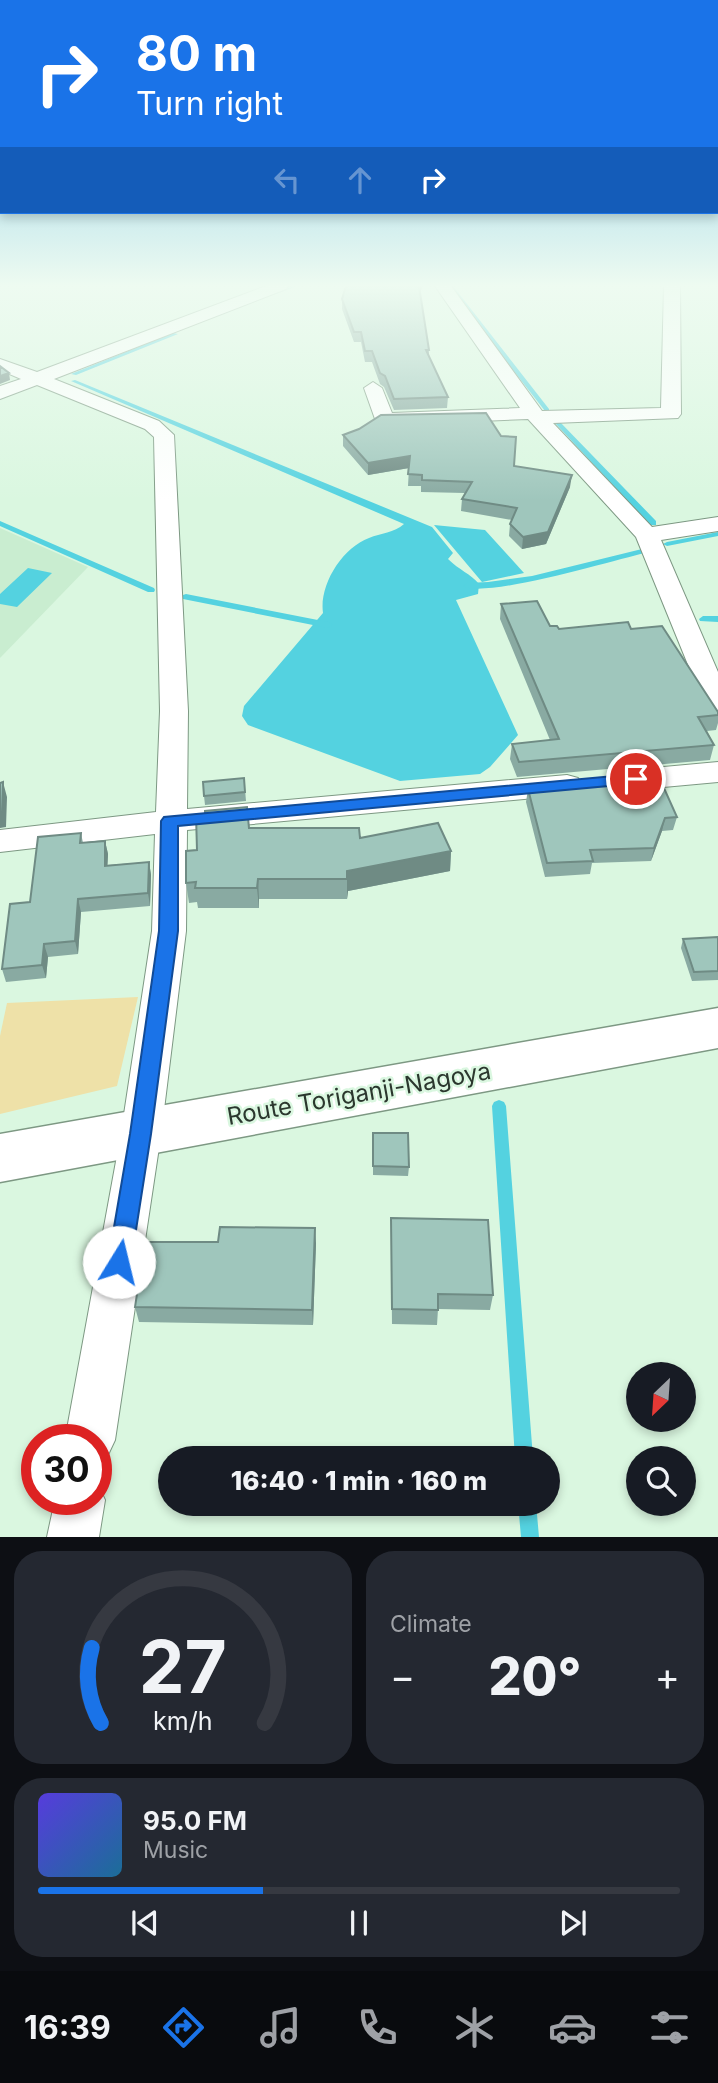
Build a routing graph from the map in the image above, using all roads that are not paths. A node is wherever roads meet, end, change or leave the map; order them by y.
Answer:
1 (91, 358) edge
2 (495, 358) edge
3 (671, 358) edge
4 (0, 364) edge
5 (35, 379) junction
6 (373, 388) dead end
7 (0, 393) edge
8 (536, 415) junction
9 (718, 524) edge
10 (647, 535) junction
11 (718, 704) edge
12 (718, 772) edge
13 (170, 821) junction
14 (0, 841) edge
15 (718, 1028) edge
16 (141, 1134) junction
17 (0, 1158) edge
18 (93, 1424) edge
19 (78, 1515) edge
20 (74, 1537) edge

1 - 5 street
2 - 8 street
3 - 8 street
4 - 5 street
5 - 7 street
5 - 13 street
6 - 8 street
8 - 10 street
9 - 10 street
10 - 11 street
12 - 13 street
13 - 14 street
13 - 16 street
15 - 16 main road, Route Toriganji-Nagoya
16 - 17 main road, Route Toriganji-Nagoya
16 - 18 street
19 - 20 street

